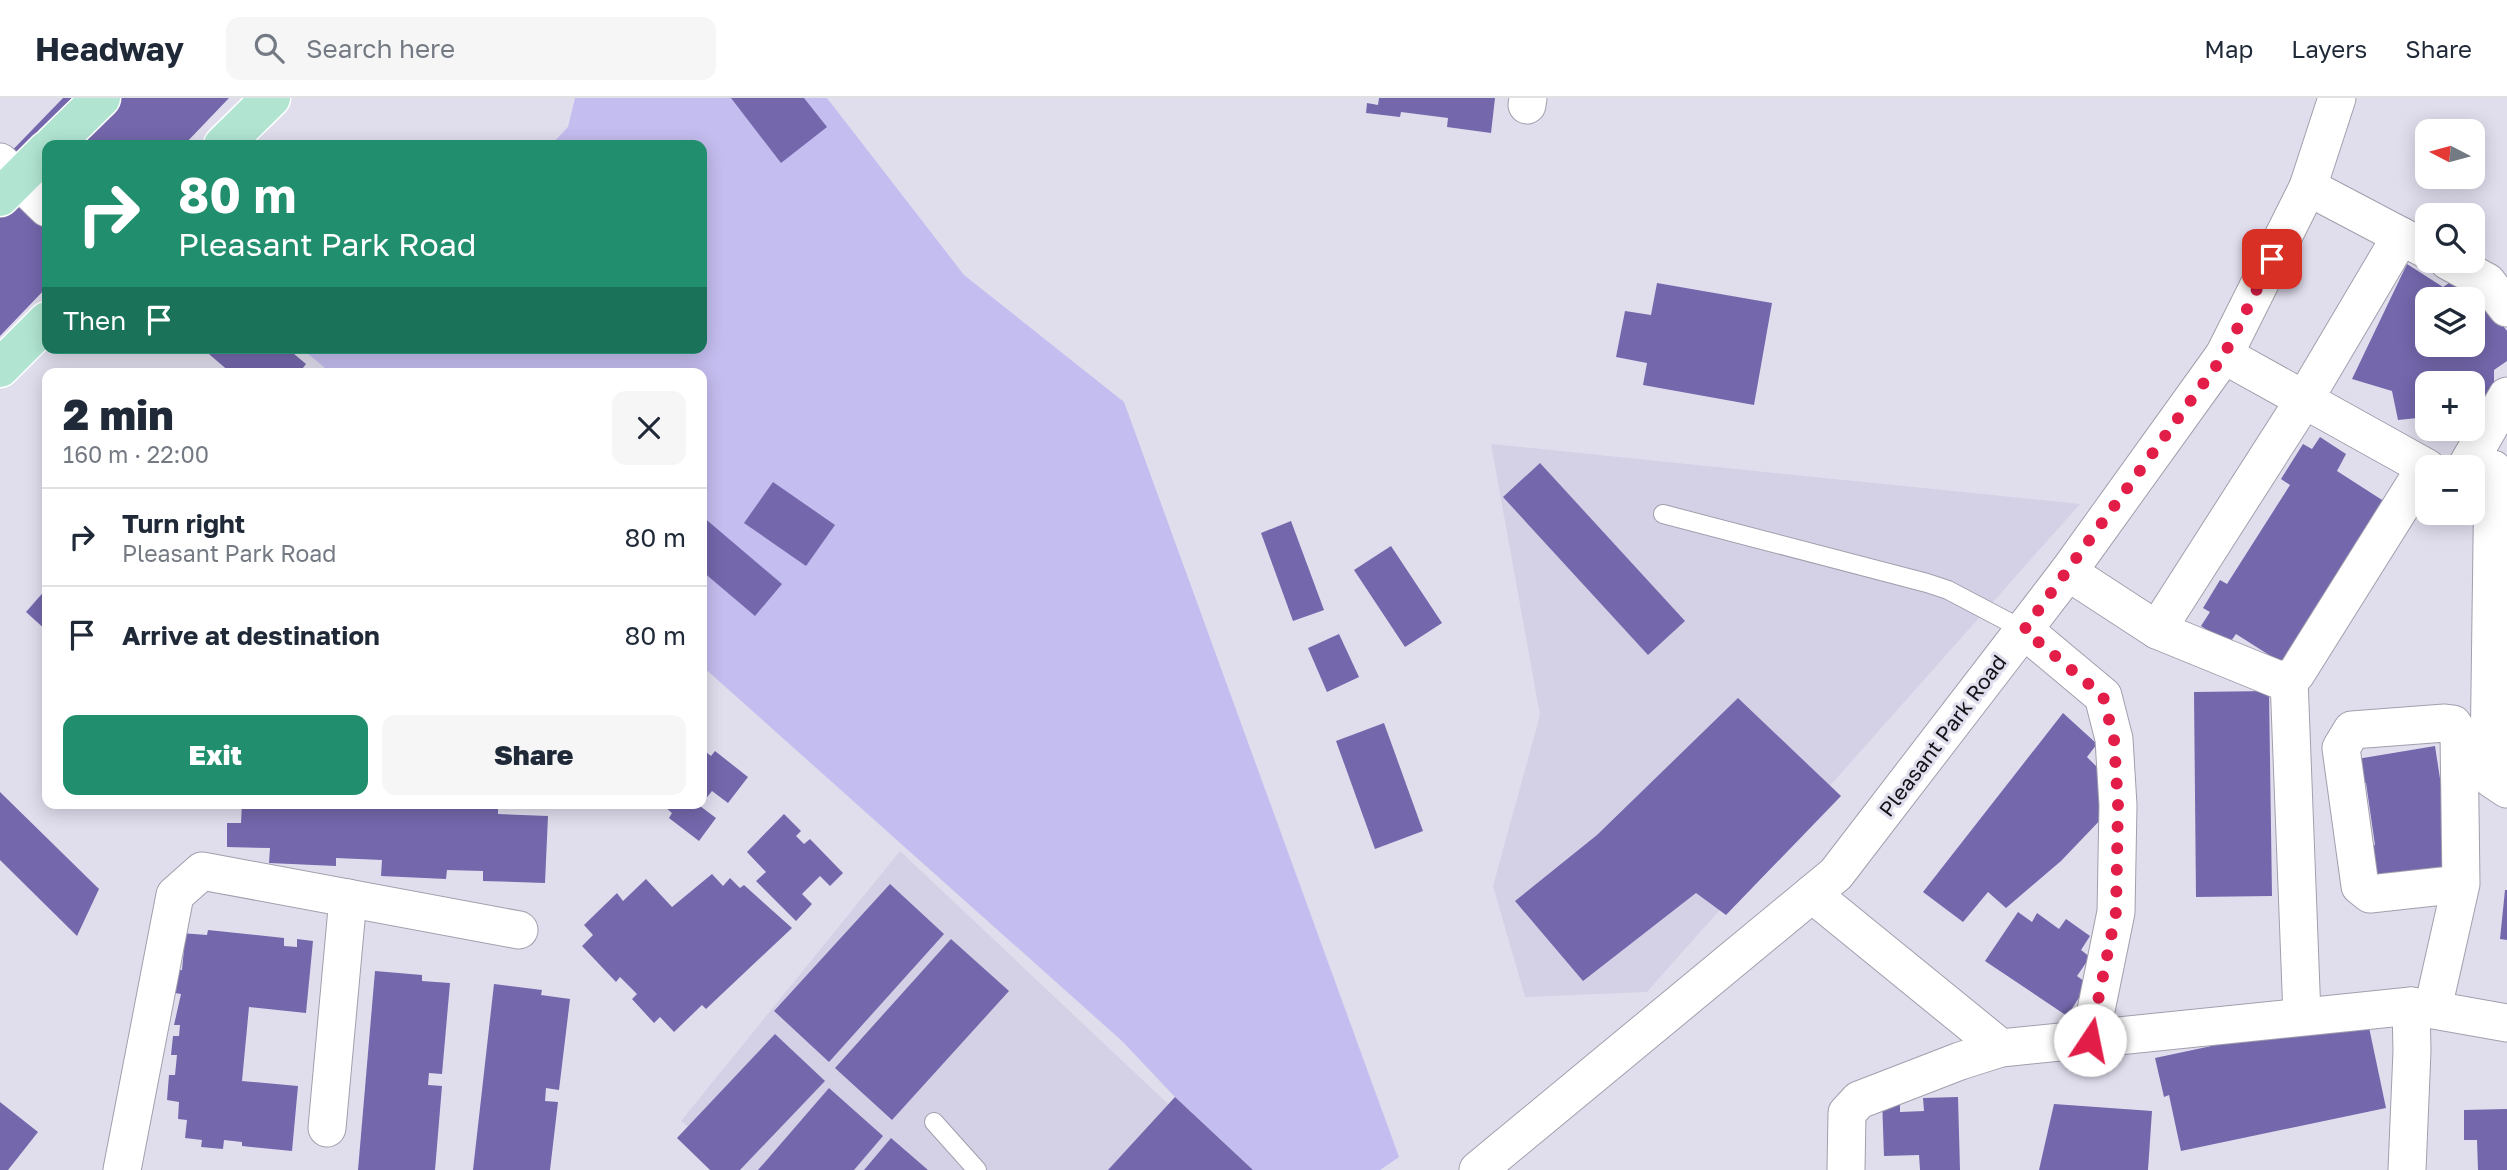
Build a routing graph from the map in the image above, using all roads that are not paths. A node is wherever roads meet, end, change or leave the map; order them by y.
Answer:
1 (101, 98) edge
2 (271, 98) edge
3 (2337, 98) edge
4 (57, 140) edge
5 (228, 140) edge
6 (42, 154) edge
7 (6, 179) edge
8 (2308, 187) junction
9 (42, 204) edge
10 (2414, 243) edge
11 (2470, 273) edge
12 (2507, 308) edge
13 (42, 326) edge
14 (2224, 355) junction
15 (0, 368) edge
16 (2507, 396) edge
17 (2304, 400) junction
18 (2415, 462) edge
19 (2485, 469) edge
20 (2415, 485) edge
21 (1663, 514) dead end
22 (2068, 572) junction
23 (2024, 630) junction
24 (2157, 630) junction
25 (2289, 679) junction
26 (2507, 789) edge
27 (2461, 884) junction
28 (1812, 894) junction
29 (348, 898) junction
30 (519, 930) dead end
31 (2422, 1007) junction
32 (2302, 1016) junction
33 (2507, 1024) edge
34 (2090, 1040) junction
35 (2001, 1048) junction
36 (934, 1122) dead end
37 (327, 1128) dead end
38 (122, 1170) edge
39 (977, 1170) edge
40 (1478, 1170) edge
41 (1846, 1170) edge
42 (2407, 1170) edge

1 - 4 main road
2 - 5 main road
3 - 8 street, Pleasant Park Road
6 - 7 main road
7 - 9 street
8 - 10 street
8 - 14 street, Pleasant Park Road
10 - 17 street
11 - 12 street
13 - 15 main road
14 - 17 street
14 - 22 street, Pleasant Park Road
16 - 19 street
17 - 18 street
17 - 24 street
19 - 26 street
20 - 25 street
21 - 23 lane
22 - 23 street, Pleasant Park Road
22 - 24 street
23 - 28 street, Pleasant Park Road
23 - 34 street
24 - 25 street
25 - 32 street
27 - 27 street
27 - 31 street
28 - 35 street
28 - 40 street, Pleasant Park Road
29 - 30 street
29 - 37 street
29 - 38 street
31 - 32 street
31 - 33 street
31 - 42 street
32 - 34 street
34 - 35 street
35 - 41 street
36 - 39 lane

